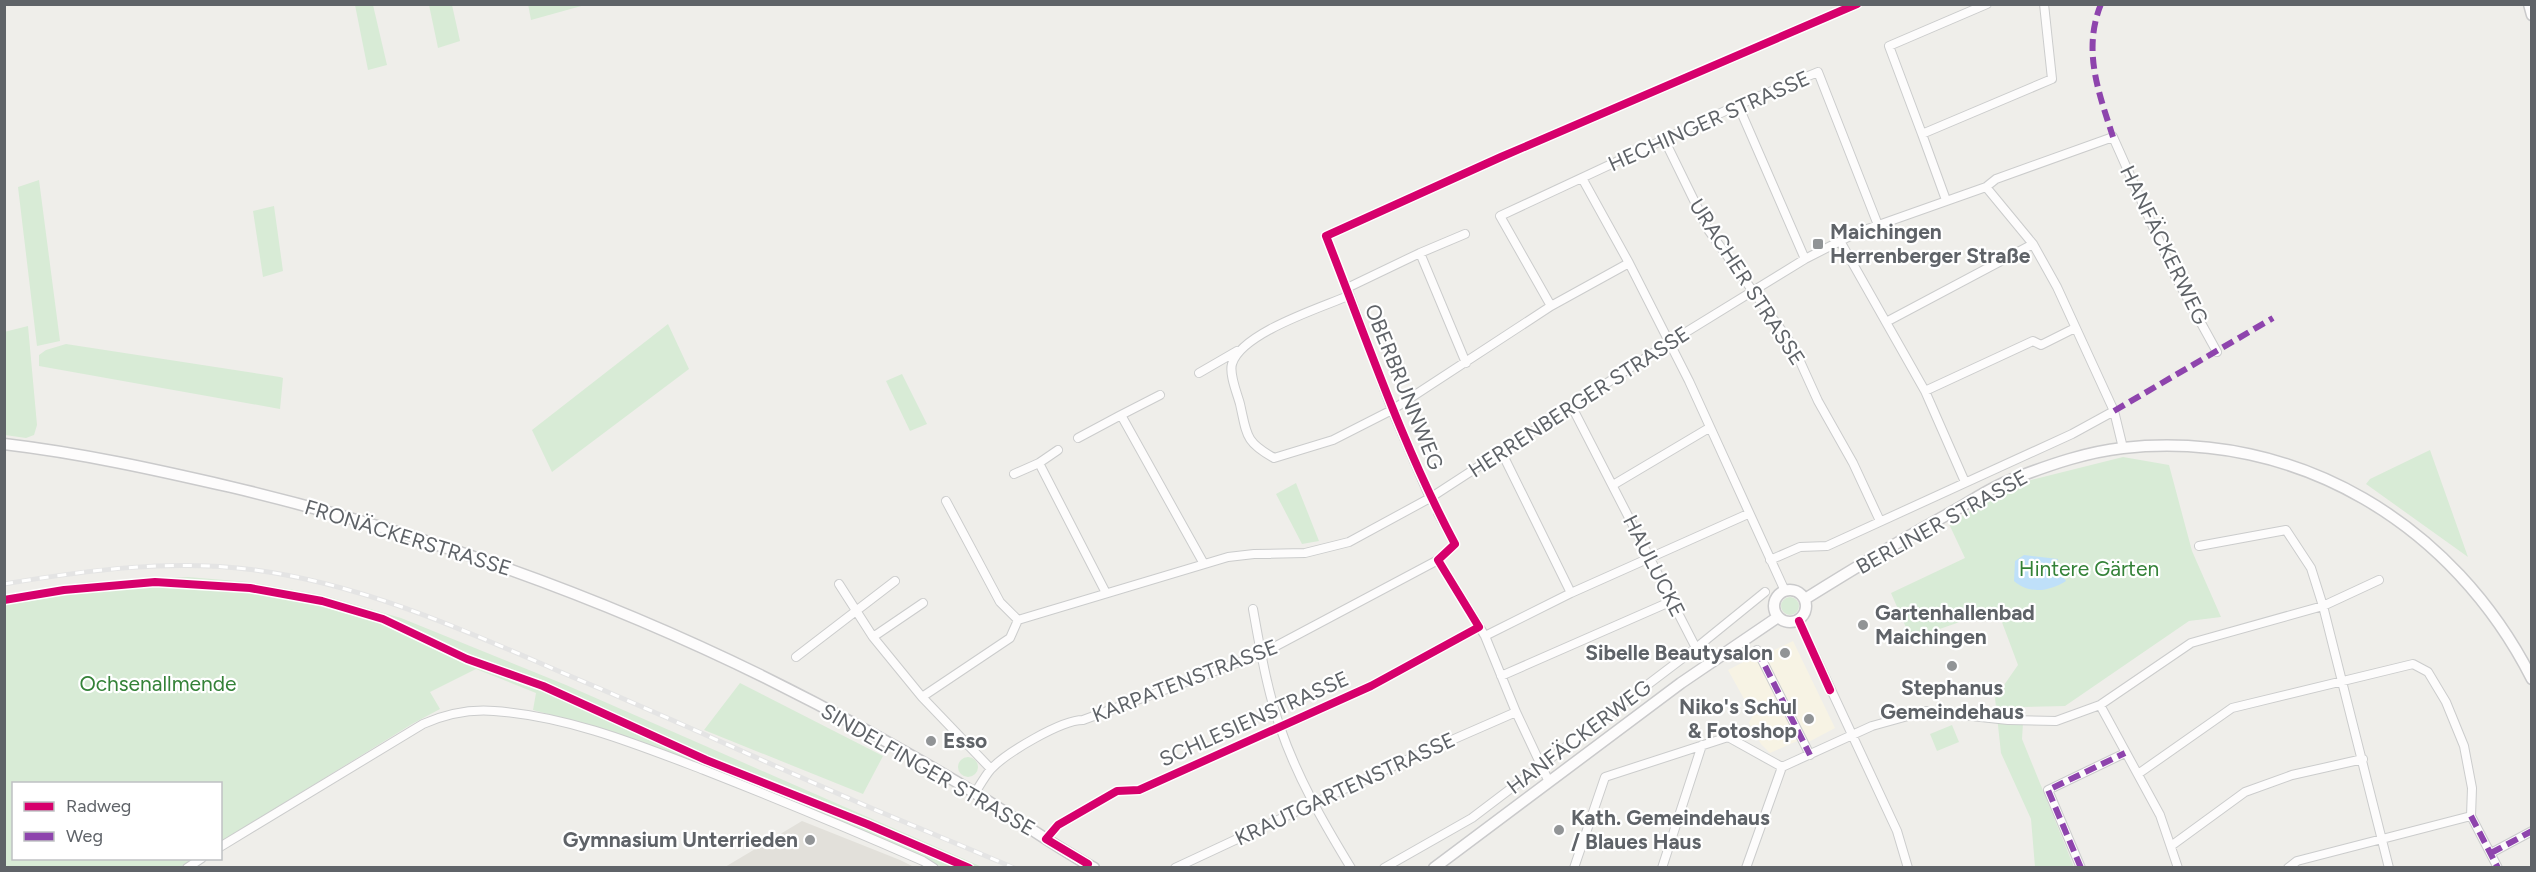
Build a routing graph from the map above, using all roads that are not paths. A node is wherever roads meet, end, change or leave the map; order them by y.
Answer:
1 (1987, 4) edge
2 (2044, 4) edge
3 (2529, 4) edge
4 (2532, 15) edge
5 (1738, 105) junction
6 (1922, 134) junction
7 (2114, 137) joint
8 (1664, 139) junction
9 (1582, 178) junction
10 (1986, 187) junction
11 (1946, 200) junction
12 (1878, 225) junction
13 (1465, 234) dead end
14 (1840, 241) junction
15 (2032, 244) junction
16 (1420, 253) junction
17 (1805, 259) junction
18 (1629, 263) junction
19 (1347, 292) junction
20 (1752, 292) junction
21 (1551, 306) junction
22 (1888, 321) junction
23 (2075, 328) junction
24 (1670, 342) junction
25 (1238, 350) junction
26 (2217, 352) dead end
27 (1466, 363) junction
28 (1199, 373) dead end
29 (1925, 391) junction
30 (1160, 395) dead end
31 (1572, 407) junction
32 (1392, 410) junction
33 (2114, 411) junction
34 (1121, 415) junction
35 (1709, 428) junction
36 (1078, 438) dead end
37 (4, 444) edge
38 (2123, 448) junction
39 (1058, 450) dead end
40 (1502, 453) junction
41 (1040, 463) junction
42 (1014, 474) dead end
43 (1965, 482) junction
44 (1613, 484) junction
45 (1430, 498) junction
46 (946, 501) dead end
47 (1438, 513) dead end
48 (1748, 514) junction
49 (1880, 521) junction
50 (2199, 546) dead end
51 (1649, 557) junction
52 (1438, 560) junction
53 (1770, 560) junction
54 (1204, 564) junction
55 (2379, 580) dead end
56 (895, 581) dead end
57 (839, 584) dead end
58 (1785, 591) junction
59 (1571, 592) junction
60 (1765, 592) dead end
61 (1106, 593) junction
62 (1805, 599) junction
63 (1672, 601) junction
64 (923, 603) dead end
65 (2323, 606) junction
66 (856, 609) junction
67 (1253, 609) dead end
68 (1778, 617) junction
69 (1018, 620) junction
70 (1798, 621) junction
71 (1479, 627) junction
72 (1485, 636) junction
73 (873, 637) junction
74 (1696, 648) junction
75 (1757, 650) dead end
76 (1261, 654) junction
77 (796, 657) dead end
78 (1501, 676) junction
79 (2532, 679) edge
80 (2342, 682) junction
81 (792, 693) joint
82 (922, 696) junction
83 (2100, 705) junction
84 (1516, 712) junction
85 (1279, 727) junction
86 (1852, 735) junction
87 (1702, 745) junction
88 (2126, 753) junction
89 (1810, 755) junction
90 (2363, 759) junction
91 (1540, 767) junction
92 (1782, 767) junction
93 (991, 769) junction
94 (2138, 774) junction
95 (1549, 782) junction
96 (975, 793) junction
97 (1313, 805) junction
98 (2471, 816) junction
99 (2532, 831) edge
100 (1046, 839) junction
101 (2382, 840) junction
102 (222, 846) edge
103 (2171, 846) junction
104 (2491, 852) junction
105 (934, 867) edge
106 (1094, 867) edge
107 (1175, 867) edge
108 (1351, 867) edge
109 (1384, 867) edge
110 (1434, 867) edge
111 (1574, 867) edge
112 (1662, 867) edge
113 (1746, 867) edge
114 (1908, 867) edge
115 (2080, 867) edge
116 (2178, 867) edge
117 (2288, 867) edge
118 (2389, 867) edge
119 (2498, 867) edge

1 - 6 street
2 - 6 street
3 - 4 main road
5 - 8 street, HECHINGER STRASSE
5 - 12 street, HECHINGER STRASSE
5 - 17 street
6 - 11 street
7 - 10 street, HERRENBERGER STRASSE
7 - 26 street, HANFÄCKERWEG
8 - 9 street, HECHINGER STRASSE
8 - 20 street, URACHER STRASSE
9 - 18 street
9 - 21 street, HECHINGER STRASSE
10 - 11 street, HERRENBERGER STRASSE
10 - 15 street
11 - 12 street, HERRENBERGER STRASSE
12 - 14 street, HERRENBERGER STRASSE
13 - 16 street
14 - 17 street, HERRENBERGER STRASSE
14 - 22 street
15 - 22 street
15 - 23 street
16 - 19 street
16 - 27 street
17 - 20 street, HERRENBERGER STRASSE
18 - 21 street
18 - 24 street
19 - 25 street
19 - 32 street, OBERBRUNNWEG
20 - 24 street, HERRENBERGER STRASSE
20 - 49 street, URACHER STRASSE
21 - 27 street
22 - 29 street
23 - 29 street
23 - 33 street
24 - 31 street, HERRENBERGER STRASSE
24 - 35 street
25 - 28 street
25 - 32 street
27 - 32 street
29 - 43 street
30 - 34 street
31 - 40 street, HERRENBERGER STRASSE
31 - 44 street, HAULUCKE
32 - 45 street, OBERBRUNNWEG
33 - 38 street
33 - 43 street
34 - 36 street
34 - 54 street
35 - 44 street
35 - 48 street
37 - 81 main road, FRONÄCKERSTRASSE
38 - 62 main road, BERLINER STRASSE
38 - 79 main road, BERLINER STRASSE
39 - 41 street
40 - 45 street, HERRENBERGER STRASSE
40 - 59 street
41 - 42 street
41 - 61 street
43 - 49 street
44 - 51 street, HAULUCKE
45 - 54 street, HERRENBERGER STRASSE
46 - 69 street
47 - 52 street
48 - 51 street
48 - 53 street
49 - 53 street
50 - 65 street
51 - 59 street
51 - 63 street, HAULUCKE
52 - 71 street
52 - 76 street, KARPATENSTRASSE
53 - 58 street
54 - 61 street, HERRENBERGER STRASSE
55 - 65 street
56 - 66 street
57 - 66 street
58 - 62 main road
58 - 68 main road
59 - 72 street
60 - 74 street, HANFÄCKERWEG
61 - 69 street, HERRENBERGER STRASSE
62 - 70 main road
63 - 74 street, HAULUCKE
63 - 78 street
64 - 73 street
65 - 80 street
65 - 83 street
66 - 73 street
66 - 77 street
67 - 76 street
68 - 70 main road
68 - 95 main road
69 - 82 street
70 - 86 street
71 - 72 street
71 - 85 street, SCHLESIENSTRASSE
72 - 78 street
73 - 82 street
74 - 91 street, HANFÄCKERWEG
75 - 89 street
76 - 85 street
76 - 93 street, KARPATENSTRASSE
78 - 84 street
80 - 90 street
80 - 94 street
80 - 98 street
81 - 96 main road, SINDELFINGER STRASSE
82 - 93 street
83 - 86 street
83 - 88 street
84 - 91 street
84 - 97 street, KRAUTGARTENSTRASSE
85 - 97 street
85 - 100 street, SCHLESIENSTRASSE
86 - 89 street
86 - 114 street
87 - 92 street
87 - 111 street
87 - 112 street
88 - 94 street
88 - 115 street
89 - 92 street
90 - 101 street
90 - 103 street
91 - 95 street
91 - 109 street, HANFÄCKERWEG
92 - 113 street
93 - 96 street, KARPATENSTRASSE
94 - 103 street
95 - 110 main road
96 - 100 main road, SINDELFINGER STRASSE
97 - 107 street, KRAUTGARTENSTRASSE
97 - 108 street
98 - 101 street
98 - 104 street
99 - 104 street
100 - 106 main road, SINDELFINGER STRASSE
101 - 117 street
101 - 118 street
102 - 105 street
103 - 116 street
104 - 119 street

